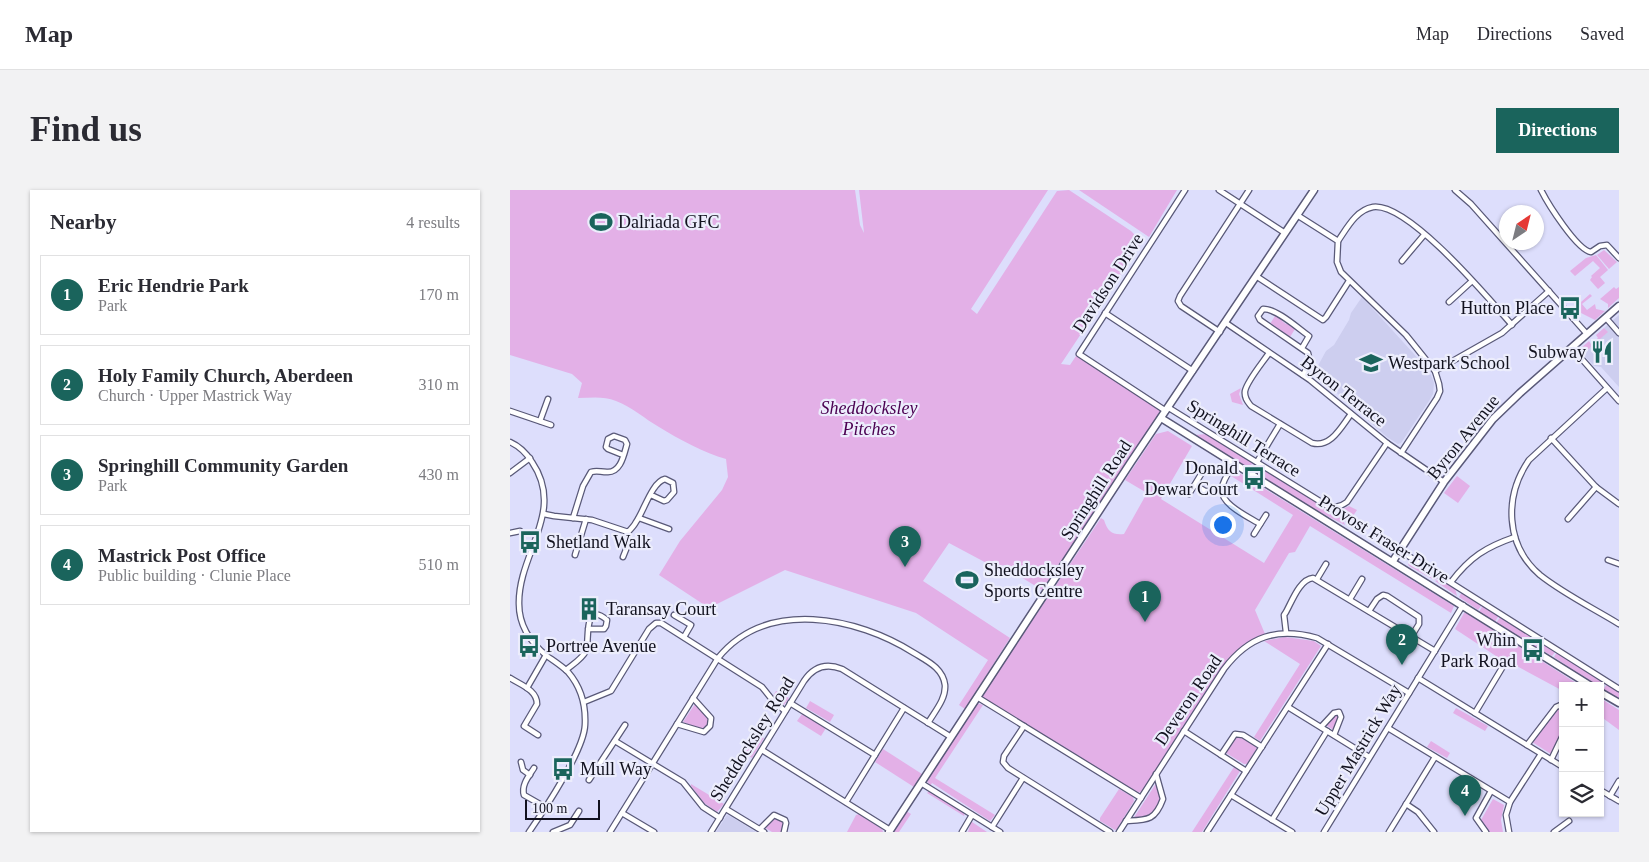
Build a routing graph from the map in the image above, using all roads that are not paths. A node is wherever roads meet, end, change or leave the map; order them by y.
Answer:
1 (1185, 190) edge
2 (1219, 190) edge
3 (1249, 190) edge
4 (1314, 190) edge
5 (1455, 190) edge
6 (1541, 190) edge
7 (1240, 204) junction
8 (1297, 215) junction
9 (1285, 233) junction
10 (1424, 235) junction
11 (1338, 241) junction
12 (1619, 258) edge
13 (1402, 261) dead end
14 (1256, 276) junction
15 (1472, 280) junction
16 (1349, 281) junction
17 (1549, 291) junction
18 (1449, 302) dead end
19 (1619, 306) edge
20 (1105, 313) junction
21 (1606, 318) junction
22 (1226, 323) junction
23 (1512, 324) junction
24 (1220, 332) junction
25 (1619, 333) edge
26 (1587, 334) junction
27 (1302, 348) junction
28 (1572, 348) junction
29 (1270, 353) junction
30 (1193, 371) junction
31 (1435, 371) junction
32 (1303, 375) junction
33 (1607, 388) junction
34 (548, 399) dead end
35 (1619, 401) edge
36 (1168, 410) junction
37 (510, 411) edge
38 (1352, 414) junction
39 (1161, 418) junction
40 (540, 421) junction
41 (1280, 424) junction
42 (551, 425) dead end
43 (1551, 438) junction
44 (510, 442) edge
45 (1387, 443) junction
46 (1402, 453) junction
47 (623, 455) junction
48 (530, 458) junction
49 (1257, 462) junction
50 (1234, 464) junction
51 (1203, 471) dead end
52 (510, 473) edge
53 (1444, 482) junction
54 (1195, 485) junction
55 (1596, 487) junction
56 (1221, 491) junction
57 (1189, 494) dead end
58 (651, 495) junction
59 (1619, 504) edge
60 (544, 514) junction
61 (1266, 515) dead end
62 (572, 518) junction
63 (639, 518) junction
64 (586, 519) junction
65 (1568, 520) dead end
66 (1260, 524) junction
67 (669, 529) dead end
68 (520, 531) dead end
69 (628, 532) junction
70 (510, 533) edge
71 (1254, 534) dead end
72 (1516, 537) junction
73 (564, 542) dead end
74 (578, 546) junction
75 (1399, 550) junction
76 (575, 555) dead end
77 (623, 557) dead end
78 (1608, 560) dead end
79 (1392, 561) junction
80 (1326, 564) dead end
81 (1619, 564) edge
82 (1317, 579) junction
83 (1362, 579) dead end
84 (1451, 582) junction
85 (1350, 599) junction
86 (1463, 605) junction
87 (1369, 611) junction
88 (674, 615) dead end
89 (1619, 624) edge
90 (588, 629) junction
91 (1286, 632) junction
92 (684, 636) junction
93 (1411, 637) junction
94 (1328, 644) junction
95 (1435, 651) junction
96 (546, 655) junction
97 (718, 658) junction
98 (1502, 668) dead end
99 (566, 670) junction
100 (510, 678) edge
101 (1418, 678) junction
102 (1585, 682) edge
103 (527, 688) junction
104 (1619, 689) edge
105 (1409, 693) junction
106 (1604, 695) edge
107 (977, 697) junction
108 (693, 698) junction
109 (584, 702) junction
110 (790, 703) junction
111 (1619, 704) edge
112 (1559, 706) edge
113 (1288, 707) junction
114 (904, 708) junction
115 (786, 711) junction
116 (1475, 713) junction
117 (928, 723) junction
118 (677, 724) junction
119 (625, 725) dead end
120 (1024, 726) junction
121 (1321, 727) junction
122 (1388, 728) junction
123 (1184, 731) junction
124 (1327, 732) junction
125 (538, 735) dead end
126 (1334, 735) junction
127 (951, 737) junction
128 (615, 740) junction
129 (1559, 743) edge
130 (1526, 745) junction
131 (1262, 747) junction
132 (762, 750) junction
133 (1541, 754) junction
134 (875, 755) junction
135 (1221, 755) junction
136 (1370, 757) junction
137 (1435, 757) junction
138 (1551, 760) junction
139 (521, 762) dead end
140 (652, 763) junction
141 (1559, 765) edge
142 (534, 768) dead end
143 (1246, 771) junction
144 (1156, 774) junction
145 (530, 775) junction
146 (1023, 778) junction
147 (589, 780) dead end
148 (1619, 781) edge
149 (921, 783) junction
150 (1491, 791) junction
151 (1604, 792) edge
152 (1231, 795) junction
153 (1610, 796) junction
154 (1141, 798) junction
155 (1619, 801) edge
156 (846, 802) junction
157 (1510, 802) junction
158 (1406, 804) junction
159 (545, 807) junction
160 (726, 808) junction
161 (579, 811) dead end
162 (622, 813) junction
163 (972, 815) junction
164 (720, 818) junction
165 (1272, 820) junction
166 (1126, 821) junction
167 (1569, 821) dead end
168 (992, 827) junction
169 (762, 831) edge
170 (889, 831) edge
171 (530, 832) edge
172 (553, 832) edge
173 (610, 832) edge
174 (654, 832) edge
175 (711, 832) edge
176 (784, 832) edge
177 (962, 832) edge
178 (1000, 832) edge
179 (1110, 832) edge
180 (1119, 832) edge
181 (1207, 832) edge
182 (1292, 832) edge
183 (1324, 832) edge
184 (1389, 832) edge
185 (1434, 832) edge
186 (1486, 832) edge
187 (1509, 832) edge
188 (1554, 832) edge

1 - 20 street, Davidson Drive
2 - 7 street
3 - 7 street
4 - 8 street, Springhill Road
5 - 17 street
6 - 12 street
7 - 9 street
7 - 24 street
8 - 9 street, Springhill Road
8 - 11 street
9 - 14 street, Springhill Road
10 - 11 street
10 - 13 street
10 - 15 street
11 - 16 street
14 - 16 street
14 - 22 street, Springhill Road
15 - 18 street
15 - 23 street
16 - 31 street
17 - 23 street
17 - 26 street
19 - 21 street, Byron Avenue
20 - 30 street
20 - 36 street, Davidson Drive
21 - 25 street
21 - 26 street, Byron Avenue
22 - 24 street, Springhill Road
22 - 29 street, Byron Terrace
23 - 31 street
24 - 30 street, Springhill Road
26 - 28 street, Byron Avenue
27 - 27 street
27 - 32 street
28 - 33 street
28 - 53 street, Byron Avenue
29 - 32 street, Byron Terrace
29 - 41 street
30 - 36 street, Springhill Road
31 - 46 street
32 - 38 street, Byron Terrace
33 - 35 street
33 - 43 street
34 - 40 street
36 - 39 street, Springhill Road
36 - 49 street, Springhill Terrace
37 - 40 street
38 - 41 street
38 - 45 street, Byron Terrace
39 - 50 street, Provost Fraser Drive
39 - 107 street, Springhill Road
40 - 42 street
41 - 49 street
43 - 55 street
43 - 72 street
44 - 48 street
45 - 46 street, Byron Terrace
45 - 49 street, Springhill Terrace
46 - 53 street, Byron Terrace
47 - 47 street
47 - 62 street
48 - 52 street
48 - 60 street
50 - 56 street
50 - 79 street, Provost Fraser Drive
51 - 54 street
53 - 75 street, Byron Avenue
54 - 56 street
54 - 57 street
55 - 59 street
55 - 65 street
56 - 66 street
58 - 58 street
58 - 63 street
60 - 62 street
60 - 96 street
61 - 66 street
62 - 64 street
63 - 67 street
63 - 69 street
64 - 69 street
64 - 74 street
66 - 71 street
68 - 70 street
69 - 77 street
72 - 84 street
72 - 89 street
73 - 74 street
74 - 76 street
75 - 79 street, Byron Avenue
75 - 84 street, Provost Fraser Drive
78 - 81 street
79 - 86 street, Provost Fraser Drive
80 - 82 street
82 - 85 street
82 - 91 street
83 - 85 street
84 - 104 street, Provost Fraser Drive
85 - 87 street
86 - 95 street, Upper Mastrick Way
86 - 102 street, Provost Fraser Drive
87 - 93 street
87 - 93 street
88 - 92 street
90 - 90 street
90 - 99 street
91 - 94 street, Deveron Road
91 - 123 street, Deveron Road
92 - 97 street
92 - 109 street
93 - 95 street
94 - 105 street, Deveron Road
94 - 113 street
95 - 101 street, Upper Mastrick Way
96 - 99 street
96 - 103 street
97 - 108 street
97 - 115 street
97 - 117 street
98 - 116 street
99 - 109 street
100 - 103 street
101 - 105 street, Upper Mastrick Way
101 - 116 street
103 - 125 street
105 - 122 street, Upper Mastrick Way
106 - 111 street
107 - 120 street
107 - 127 street, Springhill Road
108 - 118 street
108 - 118 street
109 - 159 street
110 - 114 street, Sheddocksley Road
110 - 115 street, Sheddocksley Road
110 - 134 street
112 - 130 street
113 - 121 street
113 - 131 street
114 - 117 street, Sheddocksley Road
114 - 134 street
115 - 132 street, Sheddocksley Road
116 - 130 street
117 - 127 street, Sheddocksley Road
118 - 140 street
119 - 128 street
120 - 146 street
120 - 154 street
121 - 124 street
121 - 126 street
122 - 136 street, Upper Mastrick Way
122 - 137 street
123 - 135 street
123 - 144 street, Deveron Road
124 - 126 street
124 - 165 street
126 - 136 street
127 - 149 street, Springhill Road
128 - 140 street
128 - 147 street
129 - 138 street
130 - 133 street
131 - 135 street
131 - 143 street
132 - 156 street
132 - 160 street, Sheddocksley Road
133 - 138 street
133 - 157 street
134 - 156 street
135 - 143 street
136 - 183 street, Upper Mastrick Way
137 - 150 street
137 - 158 street
138 - 141 street
139 - 145 street
140 - 162 street
140 - 164 street
142 - 145 street
143 - 152 street
144 - 154 street, Deveron Road
144 - 166 street
145 - 159 street
146 - 168 street
146 - 179 street
148 - 153 street
149 - 163 street
149 - 170 street, Springhill Road
150 - 157 street
150 - 186 street
151 - 153 street
152 - 165 street
152 - 181 street
153 - 155 street
154 - 166 street, Deveron Road
156 - 170 street
157 - 187 street
158 - 184 street
158 - 185 street
159 - 171 street
160 - 164 street, Sheddocksley Road
160 - 169 street
161 - 172 street
162 - 173 street
162 - 174 street
163 - 168 street
163 - 177 street
164 - 175 street, Sheddocksley Road
165 - 182 street
166 - 180 street, Deveron Road
167 - 188 street
168 - 178 street
169 - 176 street

